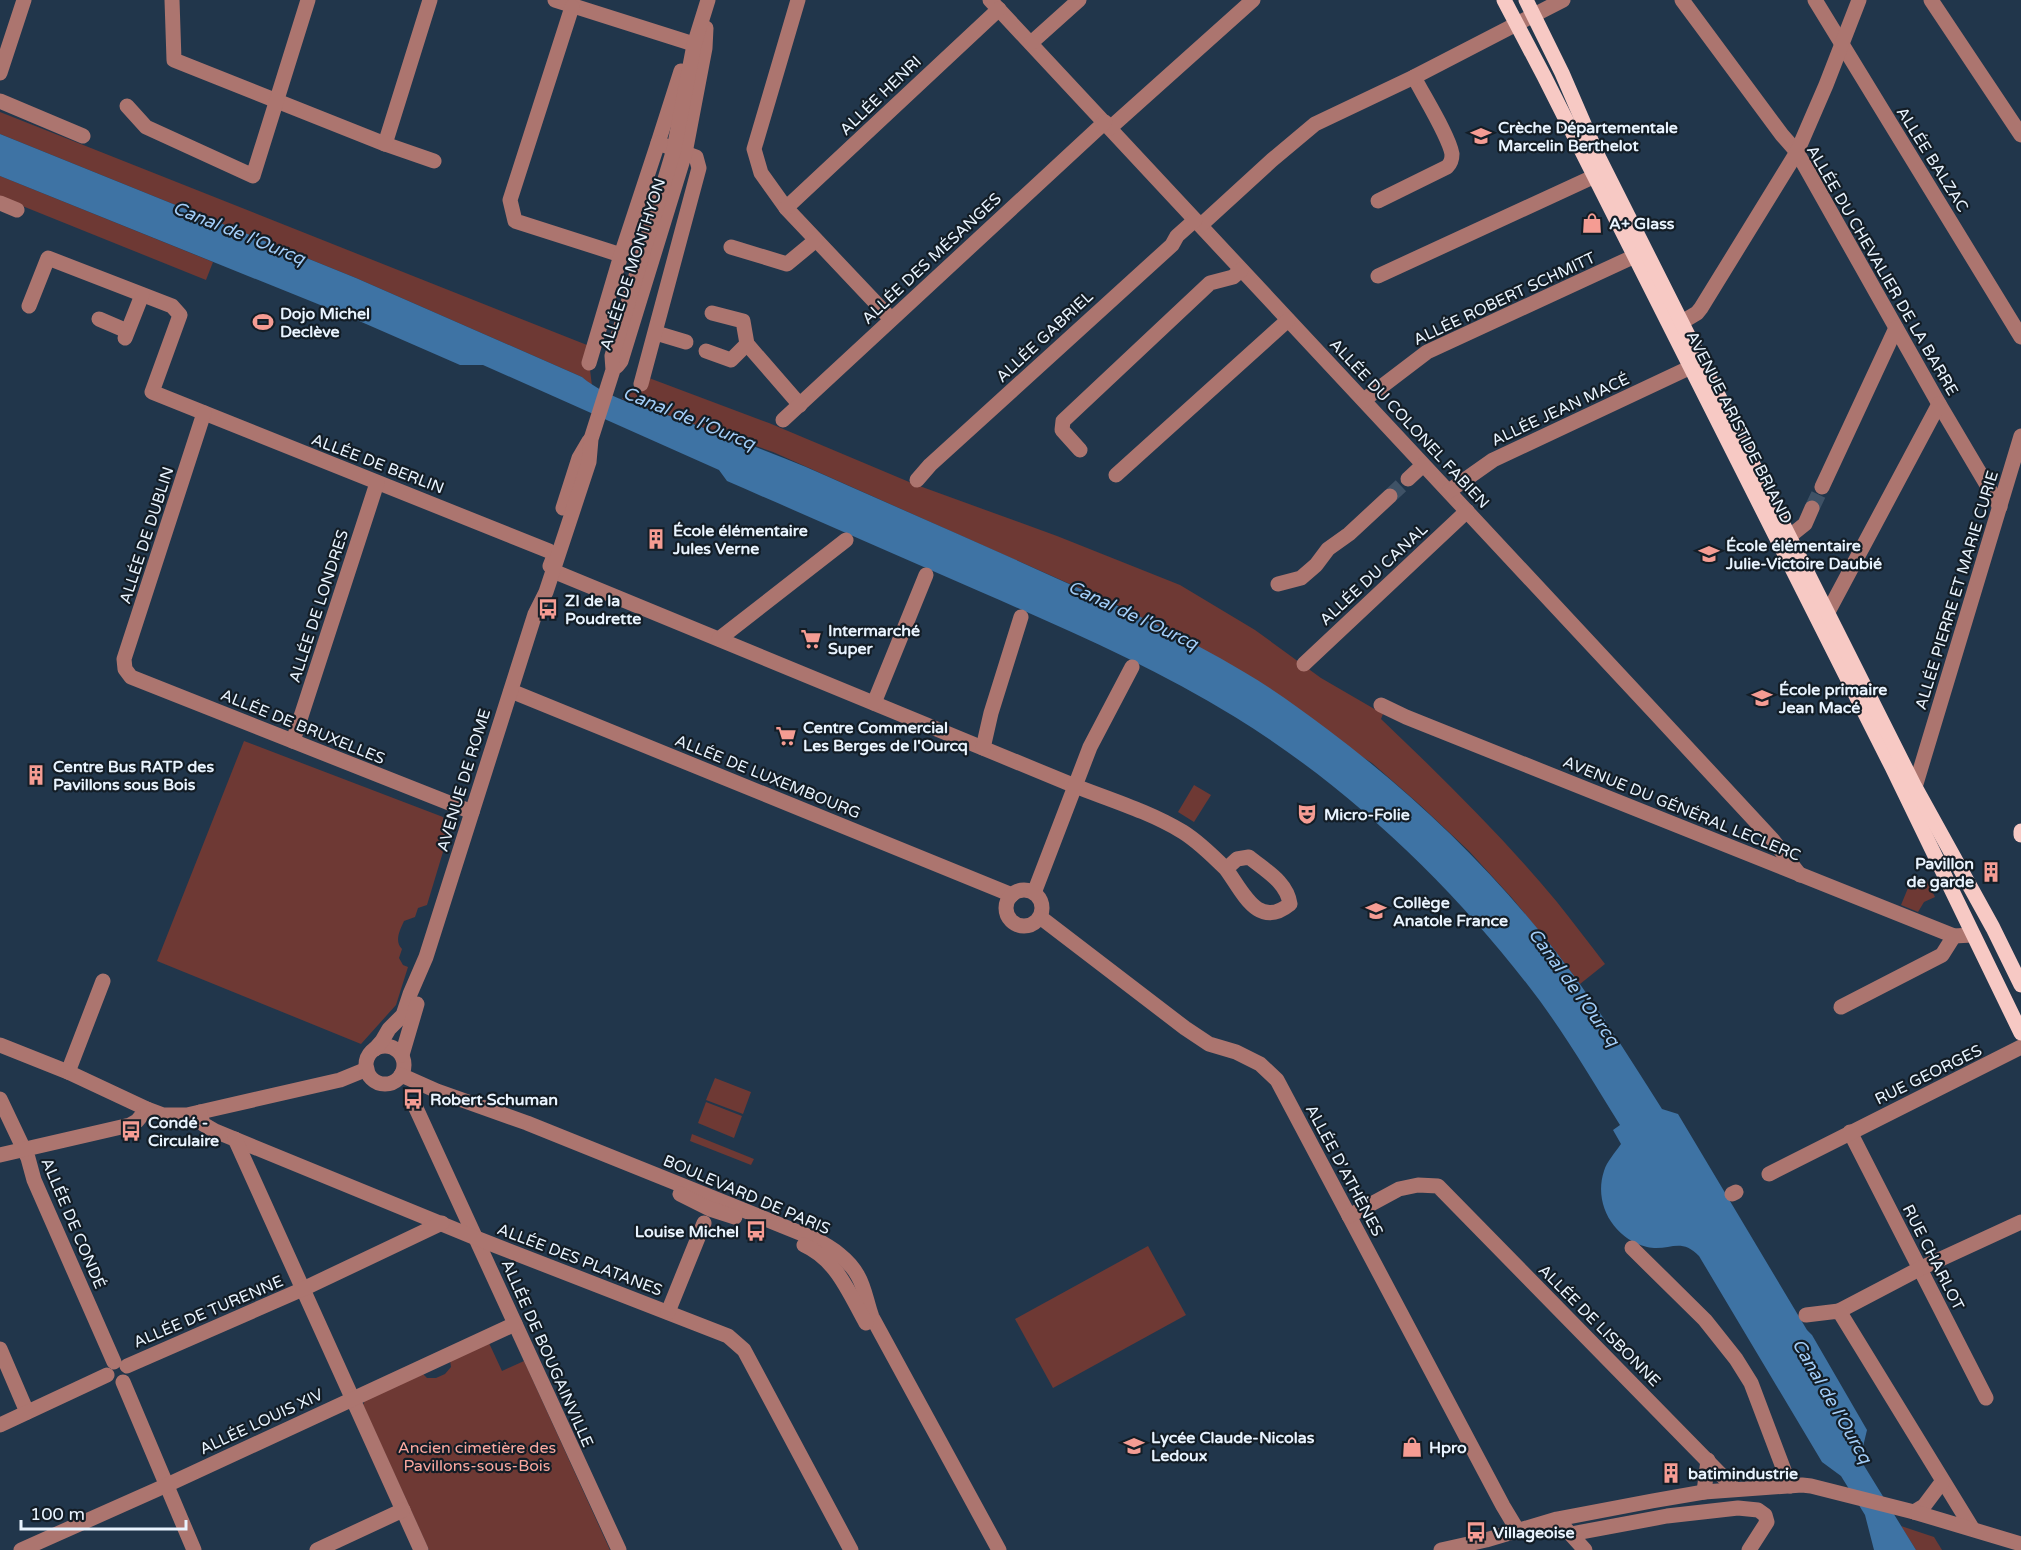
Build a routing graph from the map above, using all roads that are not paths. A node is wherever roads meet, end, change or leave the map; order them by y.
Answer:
1 (24, 0) edge
2 (172, 0) edge
3 (308, 0) edge
4 (430, 0) edge
5 (555, 0) edge
6 (708, 0) edge
7 (798, 0) edge
8 (1079, 0) edge
9 (1253, 0) edge
10 (1504, 0) edge
11 (1526, 0) edge
12 (1563, 0) edge
13 (1682, 0) edge
14 (1815, 0) edge
15 (1858, 0) edge
16 (1931, 0) edge
17 (994, 5) edge
18 (573, 7) junction
19 (1534, 15) junction
20 (1516, 24) junction
21 (1031, 43) junction
22 (1842, 44) junction
23 (700, 46) junction
24 (0, 73) edge
25 (1414, 77) junction
26 (0, 101) edge
27 (276, 101) junction
28 (127, 106) dead end
29 (1107, 125) junction
30 (2021, 135) edge
31 (83, 136) dead end
32 (658, 143) junction
33 (385, 144) junction
34 (680, 151) junction
35 (1797, 152) junction
36 (434, 161) dead end
37 (1595, 176) junction
38 (1378, 201) dead end
39 (0, 203) edge
40 (786, 208) junction
41 (17, 210) dead end
42 (1198, 223) junction
43 (816, 240) junction
44 (731, 247) dead end
45 (621, 255) junction
46 (1635, 256) junction
47 (1241, 270) junction
48 (1378, 276) dead end
49 (142, 295) junction
50 (29, 306) dead end
51 (712, 313) dead end
52 (99, 319) dead end
53 (891, 319) junction
54 (1288, 320) junction
55 (1682, 322) junction
56 (1896, 328) junction
57 (656, 333) junction
58 (2021, 337) edge
59 (686, 342) dead end
60 (747, 344) junction
61 (706, 351) dead end
62 (589, 363) dead end
63 (1691, 367) junction
64 (641, 384) dead end
65 (1365, 400) junction
66 (1939, 404) junction
67 (800, 405) junction
68 (204, 413) junction
69 (783, 420) dead end
70 (592, 435) junction
71 (2021, 436) edge
72 (1080, 450) dead end
73 (1423, 465) junction
74 (1116, 475) dead end
75 (1408, 479) tunnel mouth
76 (917, 480) dead end
77 (377, 483) junction
78 (1822, 487) tunnel mouth
79 (1449, 491) junction
80 (1390, 496) tunnel mouth
81 (2000, 507) junction
82 (1812, 508) tunnel mouth
83 (1467, 511) junction
84 (1790, 536) junction
85 (846, 540) dead end
86 (549, 551) junction
87 (553, 571) junction
88 (926, 575) dead end
89 (1278, 584) dead end
90 (546, 592) junction
91 (1828, 612) junction
92 (535, 614) junction
93 (1021, 617) dead end
94 (719, 639) junction
95 (1304, 664) dead end
96 (1132, 667) dead end
97 (125, 669) joint
98 (511, 691) junction
99 (874, 703) junction
100 (1381, 705) dead end
101 (293, 741) junction
102 (983, 748) junction
103 (1925, 755) junction
104 (1902, 762) junction
105 (1075, 786) junction
106 (1915, 787) junction
107 (472, 812) junction
108 (1226, 869) dead end
109 (1800, 875) junction
110 (1034, 893) junction
111 (1012, 895) junction
112 (1040, 917) junction
113 (1996, 934) junction
114 (1972, 935) junction
115 (1954, 936) junction
116 (426, 957) junction
117 (2019, 975) edge
118 (103, 981) dead end
119 (1998, 987) junction
120 (1841, 1007) dead end
121 (2021, 1033) edge
122 (0, 1045) edge
123 (2021, 1047) edge
124 (375, 1050) junction
125 (402, 1056) junction
126 (68, 1072) junction
127 (371, 1075) junction
128 (401, 1076) junction
129 (0, 1099) edge
130 (459, 1100) junction
131 (416, 1106) dead end
132 (147, 1109) junction
133 (200, 1112) junction
134 (499, 1118) junction
135 (527, 1123) junction
136 (1850, 1132) junction
137 (235, 1139) junction
138 (23, 1150) junction
139 (0, 1155) edge
140 (1769, 1174) dead end
141 (1349, 1216) junction
142 (2021, 1222) edge
143 (442, 1223) junction
144 (704, 1223) dead end
145 (476, 1238) junction
146 (1632, 1248) dead end
147 (1919, 1269) junction
148 (303, 1289) junction
149 (1839, 1311) junction
150 (668, 1312) junction
151 (1806, 1315) dead end
152 (515, 1324) junction
153 (0, 1349) edge
154 (116, 1368) junction
155 (1986, 1398) dead end
156 (352, 1399) junction
157 (27, 1412) junction
158 (0, 1425) edge
159 (1708, 1460) junction
160 (1942, 1482) junction
161 (167, 1485) junction
162 (1790, 1486) junction
163 (1736, 1490) junction
164 (1704, 1492) junction
165 (403, 1510) junction
166 (1923, 1512) junction
167 (1557, 1519) junction
168 (1972, 1528) junction
169 (1518, 1531) junction
170 (1571, 1534) junction
171 (2021, 1544) edge
172 (1468, 1547) edge
173 (21, 1550) edge
174 (194, 1550) edge
175 (316, 1550) edge
176 (421, 1550) edge
177 (619, 1550) edge
178 (851, 1550) edge
179 (988, 1550) edge
180 (999, 1550) edge
181 (1441, 1550) edge
182 (1585, 1550) edge
183 (1749, 1550) edge

1 - 24 street
2 - 27 street
3 - 27 street
4 - 33 street
5 - 18 street
6 - 23 street, ALLÉE DE MONTHYON
7 - 40 street
8 - 21 street
9 - 29 street, ALLÉE DES MÉSANGES
10 - 20 main road, AVENUE ARISTIDE BRIAND
11 - 19 main road, AVENUE ARISTIDE BRIAND
12 - 19 street, ALLÉE GABRIEL
13 - 35 street, ALLÉE DU CHEVALIER DE LA BARRE
14 - 22 street, ALLÉE BALZAC
15 - 22 street
16 - 30 street
17 - 21 street, ALLÉE DU COLONEL FABIEN
17 - 40 street, ALLÉE HENRI
18 - 23 street
18 - 45 street
19 - 20 street, ALLÉE GABRIEL
19 - 55 main road, AVENUE ARISTIDE BRIAND
20 - 25 street, ALLÉE GABRIEL
20 - 37 main road, AVENUE ARISTIDE BRIAND
21 - 29 street, ALLÉE DU COLONEL FABIEN
22 - 35 street
22 - 58 street, ALLÉE BALZAC
23 - 32 street, ALLÉE DE MONTHYON
23 - 34 street, ALLÉE DE MONTHYON
25 - 38 street
25 - 42 street, ALLÉE GABRIEL
26 - 31 street
27 - 28 street
27 - 33 street
29 - 42 street, ALLÉE DU COLONEL FABIEN
29 - 53 street, ALLÉE DES MÉSANGES
32 - 34 street
32 - 45 street, ALLÉE DE MONTHYON
33 - 36 street
34 - 57 street
34 - 70 street, ALLÉE DE MONTHYON
35 - 55 street
35 - 56 street, ALLÉE DU CHEVALIER DE LA BARRE
37 - 46 main road, AVENUE ARISTIDE BRIAND
37 - 48 street
39 - 41 street
40 - 43 street
42 - 47 street, ALLÉE DU COLONEL FABIEN
42 - 76 street, ALLÉE GABRIEL
43 - 44 street
43 - 53 street
45 - 62 street, ALLÉE DE MONTHYON
46 - 63 main road, AVENUE ARISTIDE BRIAND
46 - 65 street, ALLÉE ROBERT SCHMITT
47 - 54 street, ALLÉE DU COLONEL FABIEN
47 - 72 street
49 - 50 street
49 - 52 street
49 - 68 street, ALLÉE DE BERLIN
51 - 60 street
53 - 67 street, ALLÉE DES MÉSANGES
54 - 65 street, ALLÉE DU COLONEL FABIEN
54 - 74 street
55 - 84 main road, AVENUE ARISTIDE BRIAND
56 - 66 street, ALLÉE DU CHEVALIER DE LA BARRE
56 - 78 street
57 - 59 street
57 - 64 street
60 - 61 street
60 - 67 street
63 - 79 street, ALLÉE JEAN MACÉ
63 - 114 main road, AVENUE ARISTIDE BRIAND
65 - 73 street, ALLÉE DU COLONEL FABIEN
66 - 81 street, ALLÉE DU CHEVALIER DE LA BARRE
66 - 91 street
67 - 69 street, ALLÉE DES MÉSANGES
68 - 77 street, ALLÉE DE BERLIN
68 - 97 street, ALLÉE DE DUBLIN
70 - 86 street, AVENUE DE ROME
70 - 87 street, AVENUE DE ROME
71 - 81 street, ALLÉE PIERRE ET MARIE CURIE
73 - 75 street
73 - 79 street, ALLÉE DU COLONEL FABIEN
77 - 86 street, ALLÉE DE BERLIN
77 - 101 street, ALLÉE DE LONDRES
79 - 83 street, ALLÉE DU COLONEL FABIEN
80 - 89 street
81 - 103 street, ALLÉE PIERRE ET MARIE CURIE
82 - 84 street
83 - 95 street, ALLÉE DU CANAL
83 - 109 street, ALLÉE DU COLONEL FABIEN
84 - 91 main road, AVENUE ARISTIDE BRIAND
85 - 94 street
86 - 90 street
86 - 92 street, AVENUE DE ROME
87 - 90 street, AVENUE DE ROME
87 - 94 street
88 - 99 street
90 - 92 street, AVENUE DE ROME
91 - 104 main road, AVENUE ARISTIDE BRIAND
92 - 98 street, AVENUE DE ROME
93 - 102 street
94 - 99 street
96 - 105 street
97 - 101 street, ALLÉE DE BRUXELLES
98 - 107 street, AVENUE DE ROME
98 - 111 street, ALLÉE DE LUXEMBOURG
99 - 102 street
100 - 109 street, AVENUE DU GÉNÉRAL LECLERC
101 - 107 street, ALLÉE DE BRUXELLES
102 - 105 street
103 - 104 street
103 - 106 street, ALLÉE PIERRE ET MARIE CURIE
104 - 106 main road, AVENUE ARISTIDE BRIAND
105 - 108 street
105 - 110 street
106 - 113 main road, AVENUE ARISTIDE BRIAND
107 - 116 street, AVENUE DE ROME
109 - 115 street, AVENUE DU GÉNÉRAL LECLERC
110 - 111 street
110 - 112 street
111 - 112 street
112 - 141 street, ALLÉE D'ATHÈNES
113 - 114 main road
113 - 117 main road, AVENUE ARISTIDE BRIAND
114 - 115 street, AVENUE DU GÉNÉRAL LECLERC
114 - 119 main road, AVENUE ARISTIDE BRIAND
115 - 120 street
116 - 124 street, AVENUE DE ROME
116 - 125 street, AVENUE DE ROME
117 - 119 main road
118 - 126 street
119 - 121 main road, AVENUE ARISTIDE BRIAND
122 - 126 street
123 - 136 street, RUE GEORGES
124 - 125 street
124 - 127 street
125 - 128 street
126 - 132 street
127 - 128 street
127 - 133 street
128 - 130 street, BOULEVARD DE PARIS
129 - 138 street, ALLÉE DE CONDÉ
130 - 134 street, BOULEVARD DE PARIS
130 - 135 street, BOULEVARD DE PARIS
131 - 145 street, ALLÉE DE BOUGAINVILLE
132 - 133 street
132 - 138 street
133 - 137 street, ALLÉE DES PLATANES
134 - 135 street
134 - 179 street, BOULEVARD DE PARIS
135 - 180 street, BOULEVARD DE PARIS
136 - 140 street, RUE GEORGES
136 - 147 street, RUE CHARLOT
137 - 143 street, ALLÉE DES PLATANES
137 - 148 street
138 - 139 street
138 - 154 street, ALLÉE DE CONDÉ
141 - 159 street, ALLÉE DE LISBONNE
141 - 169 street, ALLÉE D'ATHÈNES
142 - 147 street
143 - 145 street, ALLÉE DES PLATANES
143 - 148 street, ALLÉE DE TURENNE
144 - 150 street
145 - 150 street, ALLÉE DES PLATANES
145 - 152 street, ALLÉE DE BOUGAINVILLE
146 - 162 street
147 - 149 street
147 - 155 street, RUE CHARLOT
148 - 154 street, ALLÉE DE TURENNE
148 - 156 street
149 - 151 street
149 - 160 street
150 - 178 street, ALLÉE DES PLATANES
152 - 156 street, ALLÉE LOUIS XIV
152 - 177 street, ALLÉE DE BOUGAINVILLE
153 - 157 street
154 - 157 street, ALLÉE DE TURENNE
154 - 161 street
156 - 161 street, ALLÉE LOUIS XIV
156 - 165 street
157 - 158 street, ALLÉE DE TURENNE
159 - 163 street, ALLÉE DE LISBONNE
159 - 164 street
160 - 166 street
160 - 168 street
161 - 173 street, ALLÉE LOUIS XIV
161 - 174 street
162 - 163 street
162 - 166 street
163 - 164 street
164 - 167 street
165 - 175 street
165 - 176 street
166 - 168 street
167 - 169 street
167 - 170 street
168 - 171 street
169 - 172 street
170 - 182 street
170 - 183 street
172 - 181 street

